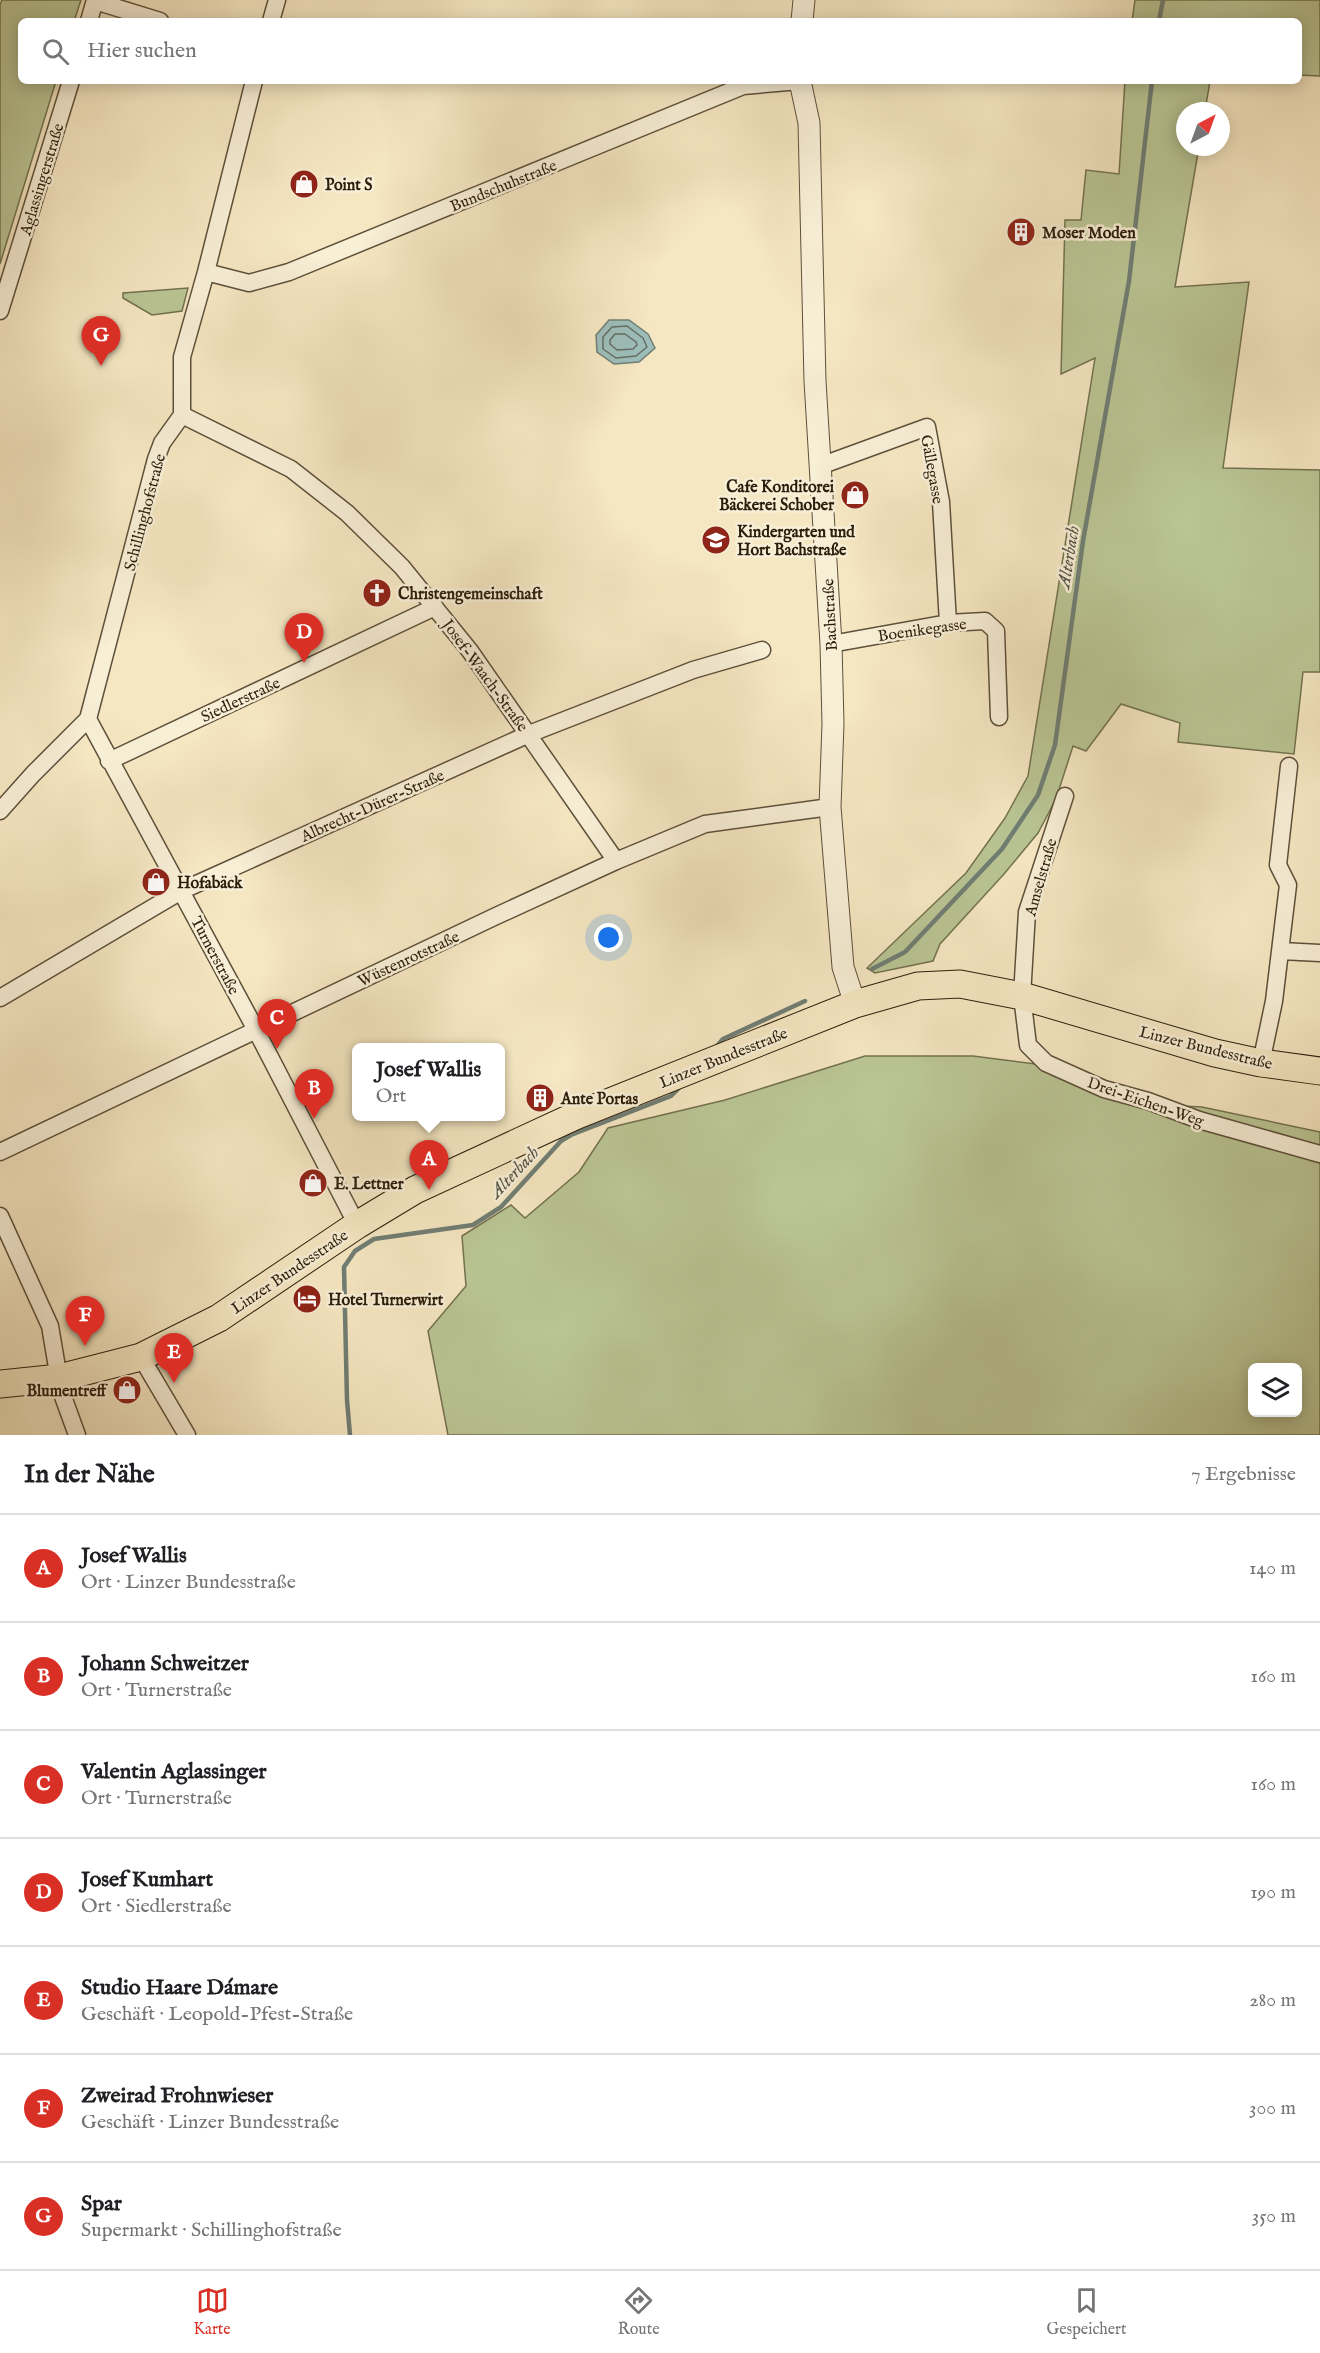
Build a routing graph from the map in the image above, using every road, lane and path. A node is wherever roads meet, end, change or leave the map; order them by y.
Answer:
1 (95, 0) edge
2 (277, 0) edge
3 (804, 0) edge
4 (90, 18) edge
5 (151, 18) edge
6 (272, 18) edge
7 (802, 18) edge
8 (70, 84) edge
9 (253, 84) edge
10 (766, 84) edge
11 (801, 84) edge
12 (207, 272) junction
13 (0, 311) edge
14 (182, 415) junction
15 (820, 466) junction
16 (435, 607) junction
17 (948, 623) junction
18 (831, 644) junction
19 (762, 650) dead end
20 (999, 717) dead end
21 (88, 719) junction
22 (529, 734) junction
23 (110, 761) junction
24 (1289, 766) dead end
25 (1065, 796) dead end
26 (830, 807) junction
27 (0, 811) edge
28 (616, 861) junction
29 (181, 891) junction
30 (1281, 951) junction
31 (1320, 953) edge
32 (1023, 996) junction
33 (0, 998) edge
34 (855, 1004) junction
35 (256, 1030) junction
36 (1262, 1063) junction
37 (1320, 1071) edge
38 (0, 1152) edge
39 (1320, 1154) edge
40 (0, 1216) edge
41 (357, 1225) junction
42 (141, 1357) junction
43 (59, 1378) junction
44 (0, 1384) edge
45 (77, 1435) edge
46 (187, 1435) edge

1 - 4 street
1 - 5 street
2 - 6 street
3 - 7 street
8 - 13 street, Aglassingerstraße
9 - 12 street
10 - 12 street, Bundschuhstraße
11 - 15 street, Bachstraße
12 - 14 street
14 - 16 street, Josef-Waach-Straße
14 - 21 street, Schillinghofstraße
15 - 17 street, Gällegasse
15 - 18 street, Bachstraße
16 - 22 street, Josef-Waach-Straße
16 - 23 street, Siedlerstraße
17 - 18 street, Boenikegasse
17 - 20 street, Boenikegasse
18 - 26 street, Bachstraße
19 - 22 street, Albrecht-Dürer-Straße
21 - 23 street, Turnerstraße
21 - 27 street
22 - 28 street, Josef-Waach-Straße
22 - 29 street, Albrecht-Dürer-Straße
23 - 29 street, Turnerstraße
24 - 30 street
25 - 32 street, Amselstraße
26 - 28 street, Wüstenrotstraße
26 - 34 street, Bachstraße
28 - 35 street, Wüstenrotstraße
29 - 33 street, Albrecht-Dürer-Straße
29 - 35 street, Turnerstraße
30 - 31 street
30 - 36 street
32 - 34 main road, Linzer Bundesstraße
32 - 36 main road, Linzer Bundesstraße
32 - 39 street, Drei-Eichen-Weg
34 - 41 main road, Linzer Bundesstraße
35 - 38 street, Wüstenrotstraße
35 - 41 street, Turnerstraße
36 - 37 main road, Linzer Bundesstraße
40 - 43 street
41 - 42 main road, Linzer Bundesstraße
42 - 43 main road, Linzer Bundesstraße
42 - 46 street
43 - 44 main road, Linzer Bundesstraße
43 - 45 street

